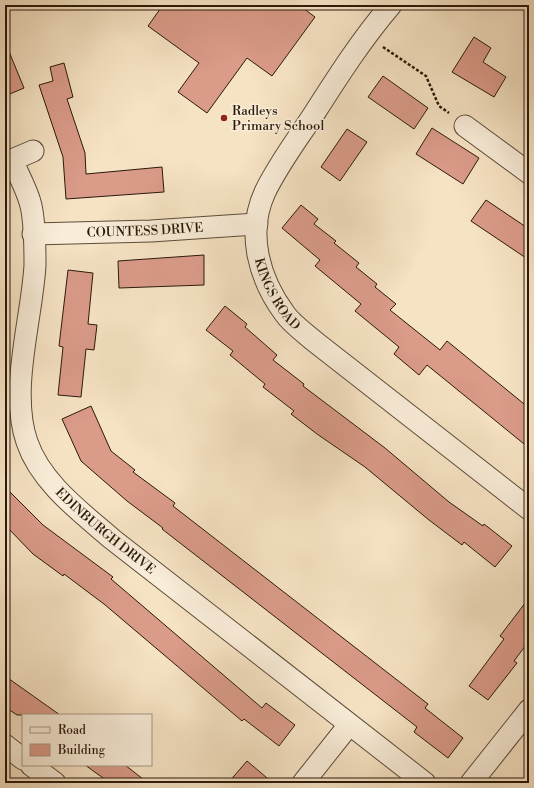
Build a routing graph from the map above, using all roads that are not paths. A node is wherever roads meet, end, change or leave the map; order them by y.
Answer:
1 (391, 5) edge
2 (466, 126) road end
3 (34, 150) dead end
4 (9, 162) edge
5 (529, 173) edge
6 (256, 224) junction
7 (33, 234) junction
8 (529, 509) edge
9 (529, 710) edge
10 (348, 725) junction
11 (5, 745) edge
12 (22, 758) edge
13 (32, 766) edge
14 (55, 783) edge
15 (303, 783) edge
16 (425, 783) edge
17 (471, 783) edge

1 - 6 street, KINGS ROAD
2 - 5 street
3 - 4 street, EDINBURGH DRIVE
4 - 7 street, EDINBURGH DRIVE
6 - 7 street, COUNTESS DRIVE
6 - 8 street, KINGS ROAD
7 - 10 street, EDINBURGH DRIVE
9 - 17 street
10 - 15 street
10 - 16 street, EDINBURGH DRIVE
11 - 12 street
13 - 14 street

